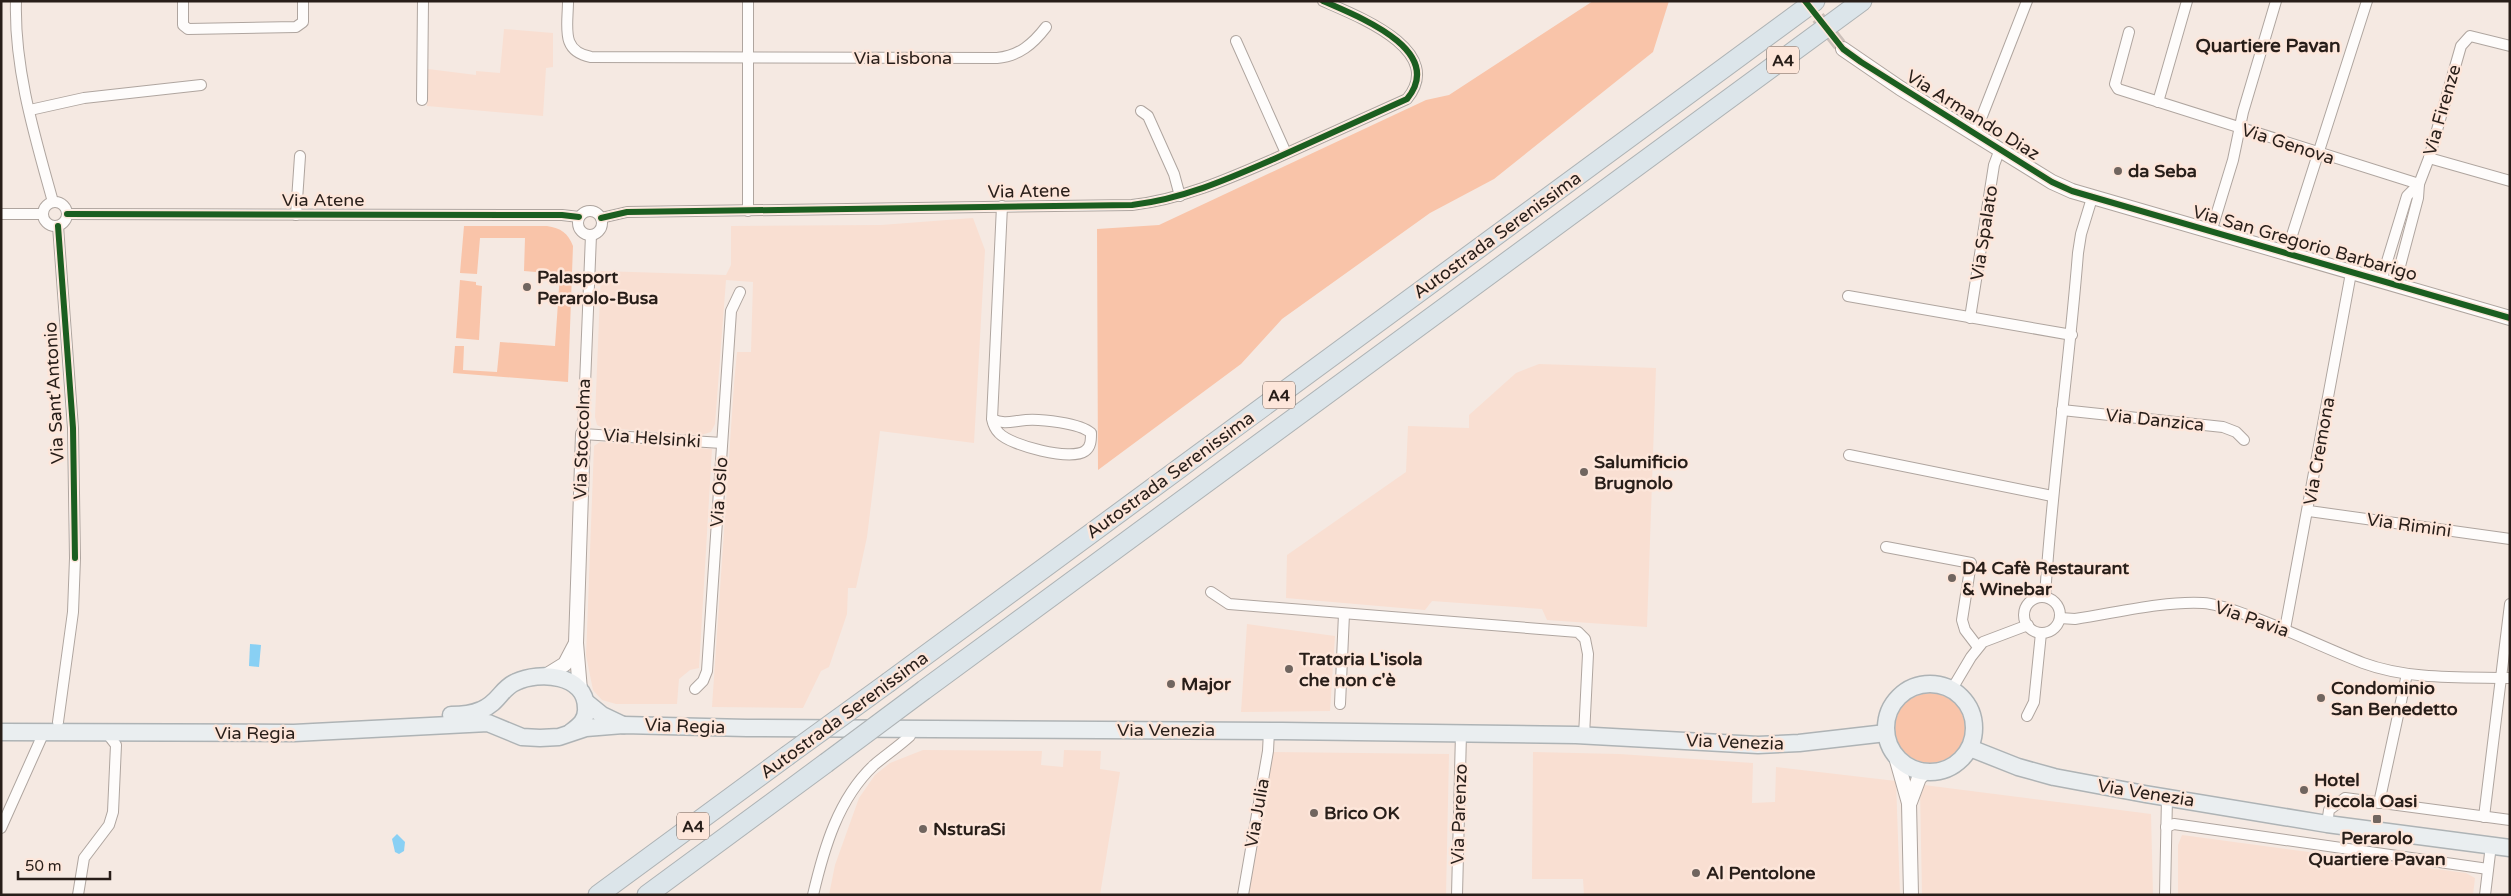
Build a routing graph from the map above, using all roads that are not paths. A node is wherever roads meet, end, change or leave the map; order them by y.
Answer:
1 (16, 1) edge
2 (183, 1) edge
3 (303, 1) edge
4 (423, 1) edge
5 (568, 1) edge
6 (748, 1) edge
7 (1323, 1) edge
8 (1815, 1) edge
9 (1862, 1) edge
10 (2027, 1) edge
11 (2186, 1) edge
12 (2276, 1) edge
13 (2366, 1) edge
14 (1046, 27) dead end
15 (2129, 32) dead end
16 (1236, 41) dead end
17 (2510, 46) edge
18 (1843, 49) tunnel mouth
19 (748, 58) junction
20 (201, 85) dead end
21 (422, 100) dead end
22 (2158, 102) junction
23 (30, 110) junction
24 (1141, 111) dead end
25 (2240, 128) junction
26 (1975, 134) junction
27 (2000, 149) junction
28 (1286, 153) junction
29 (2319, 153) junction
30 (300, 156) dead end
31 (2429, 158) junction
32 (2510, 181) edge
33 (2419, 184) junction
34 (1180, 196) junction
35 (2092, 198) junction
36 (53, 202) junction
37 (1002, 206) junction
38 (748, 211) junction
39 (1, 214) edge
40 (43, 214) junction
41 (68, 214) junction
42 (296, 215) junction
43 (579, 217) junction
44 (601, 218) junction
45 (58, 226) junction
46 (2211, 232) junction
47 (590, 235) junction
48 (2286, 254) junction
49 (2351, 273) junction
50 (2381, 281) junction
51 (2395, 285) junction
52 (740, 292) dead end
53 (1848, 296) dead end
54 (1970, 318) junction
55 (2510, 318) edge
56 (2072, 335) junction
57 (2062, 410) junction
58 (992, 419) junction
59 (583, 434) junction
60 (2244, 440) dead end
61 (722, 443) junction
62 (1849, 455) dead end
63 (2052, 496) junction
64 (2308, 511) junction
65 (2510, 540) edge
66 (1886, 547) dead end
67 (1211, 592) dead end
68 (2045, 597) junction
69 (2510, 604) edge
70 (1344, 614) junction
71 (2060, 618) junction
72 (2028, 625) junction
73 (2285, 628) junction
74 (2041, 633) junction
75 (576, 643) junction
76 (1978, 647) junction
77 (2407, 674) junction
78 (544, 677) junction
79 (2505, 678) edge
80 (695, 689) dead end
81 (1952, 689) junction
82 (583, 696) junction
83 (500, 698) junction
84 (1340, 704) dead end
85 (2027, 716) dead end
86 (1, 721) edge
87 (58, 722) junction
88 (623, 724) junction
89 (747, 728) joint
90 (910, 729) junction
91 (508, 730) junction
92 (1269, 731) junction
93 (1, 732) edge
94 (44, 732) junction
95 (106, 732) junction
96 (570, 733) junction
97 (1461, 733) junction
98 (1886, 733) junction
99 (1584, 736) junction
100 (1970, 748) junction
101 (1896, 757) junction
102 (1925, 772) junction
103 (2167, 797) junction
104 (1909, 803) junction
105 (2379, 803) junction
106 (2484, 817) junction
107 (2510, 820) edge
108 (2326, 824) junction
109 (2166, 827) junction
110 (1, 828) edge
111 (2491, 845) junction
112 (2510, 848) edge
113 (2488, 869) junction
114 (78, 895) edge
115 (598, 895) edge
116 (647, 895) edge
117 (814, 895) edge
118 (1243, 895) edge
119 (1457, 895) edge
120 (1911, 895) edge
121 (2165, 895) edge
122 (2485, 895) edge

1 - 23 street
2 - 3 street
4 - 21 street
5 - 19 street, Via Lisbona
6 - 19 street
7 - 28 street, Via Atene
8 - 115 highway, Autostrada Serenissima / A4, bridge
9 - 116 highway, Autostrada Serenissima / A4, bridge
10 - 26 street
11 - 22 street
12 - 25 street
13 - 29 street
14 - 19 street, Via Lisbona
15 - 22 street, Via Genova
16 - 28 street
17 - 31 street, Via Firenze
18 - 26 street, Via Armando Diaz
19 - 38 street
20 - 23 street
22 - 25 street, Via Genova
23 - 36 street
24 - 34 street
25 - 29 street, Via Genova
25 - 46 street
26 - 27 street, Via Armando Diaz
27 - 35 street, Via Armando Diaz
27 - 54 street, Via Spalato
28 - 34 street, Via Atene
29 - 33 street, Via Genova
29 - 48 street
30 - 42 street
31 - 32 street
31 - 33 street, Via Firenze
33 - 50 street, Via Firenze
33 - 51 street, Via Firenze
34 - 37 street, Via Atene
35 - 46 street, Via San Gregorio Barbarigo
35 - 56 street
36 - 40 street
36 - 41 street
37 - 38 street, Via Atene
37 - 58 street, Via Atene
38 - 44 street, Via Atene
39 - 40 street
40 - 45 street
41 - 42 street, Via Atene
41 - 45 street
42 - 43 street, Via Atene
43 - 44 street, Via Atene
43 - 47 street
44 - 47 street
45 - 87 street, Via Sant'Antonio
46 - 48 street, Via San Gregorio Barbarigo
47 - 59 street, Via Stoccolma
48 - 49 street, Via San Gregorio Barbarigo
49 - 50 street, Via San Gregorio Barbarigo
49 - 64 street, Via Cremona
50 - 51 street, Via San Gregorio Barbarigo
51 - 55 street, Via San Gregorio Barbarigo
52 - 61 street, Via Oslo
53 - 54 street
54 - 56 street
56 - 57 street
57 - 60 street, Via Danzica
57 - 63 street
58 - 58 street
59 - 61 street, Via Helsinki
59 - 75 street, Via Stoccolma
61 - 80 street, Via Oslo
62 - 63 street
63 - 68 street
64 - 65 street, Via Rimini
64 - 73 street, Via Cremona
66 - 76 street
67 - 70 street
68 - 71 street
68 - 72 street
69 - 79 street
70 - 84 street
70 - 99 street
71 - 73 street, Via Pavia
71 - 74 street
72 - 74 street
72 - 76 street
73 - 77 street, Via Pavia
74 - 85 street
75 - 78 street, Via Stoccolma
75 - 82 street, Via Stoccolma
76 - 81 street
77 - 79 street, Via Pavia
77 - 105 street
78 - 82 main road, Via Regia
78 - 83 main road, Via Regia
79 - 106 street
81 - 98 main road
81 - 100 main road
82 - 88 main road, Via Regia
82 - 96 main road
83 - 87 main road, Via Regia
83 - 91 main road
86 - 87 main road, Via Regia
88 - 89 main road, Via Regia
88 - 96 main road, Via Regia
89 - 90 main road, Via Venezia
90 - 92 main road, Via Venezia
90 - 117 street
91 - 95 main road, Via Regia
91 - 96 main road, Via Regia
92 - 97 main road, Via Venezia
92 - 118 street, Via Julia
93 - 94 main road, Via Regia
94 - 95 main road, Via Regia
94 - 110 street
95 - 114 street
97 - 99 main road, Via Venezia
97 - 119 street, Via Parenzo
98 - 99 main road, Via Venezia
98 - 101 main road
100 - 102 main road
100 - 103 main road, Via Venezia
101 - 102 main road
101 - 104 street
102 - 104 street
103 - 108 main road, Via Venezia
103 - 109 street
104 - 120 street
105 - 106 street
105 - 108 street
106 - 107 street
108 - 111 main road, Via Venezia
109 - 113 street, Via Venezia
109 - 121 street
111 - 112 main road, Via Venezia
111 - 113 street
113 - 122 street

